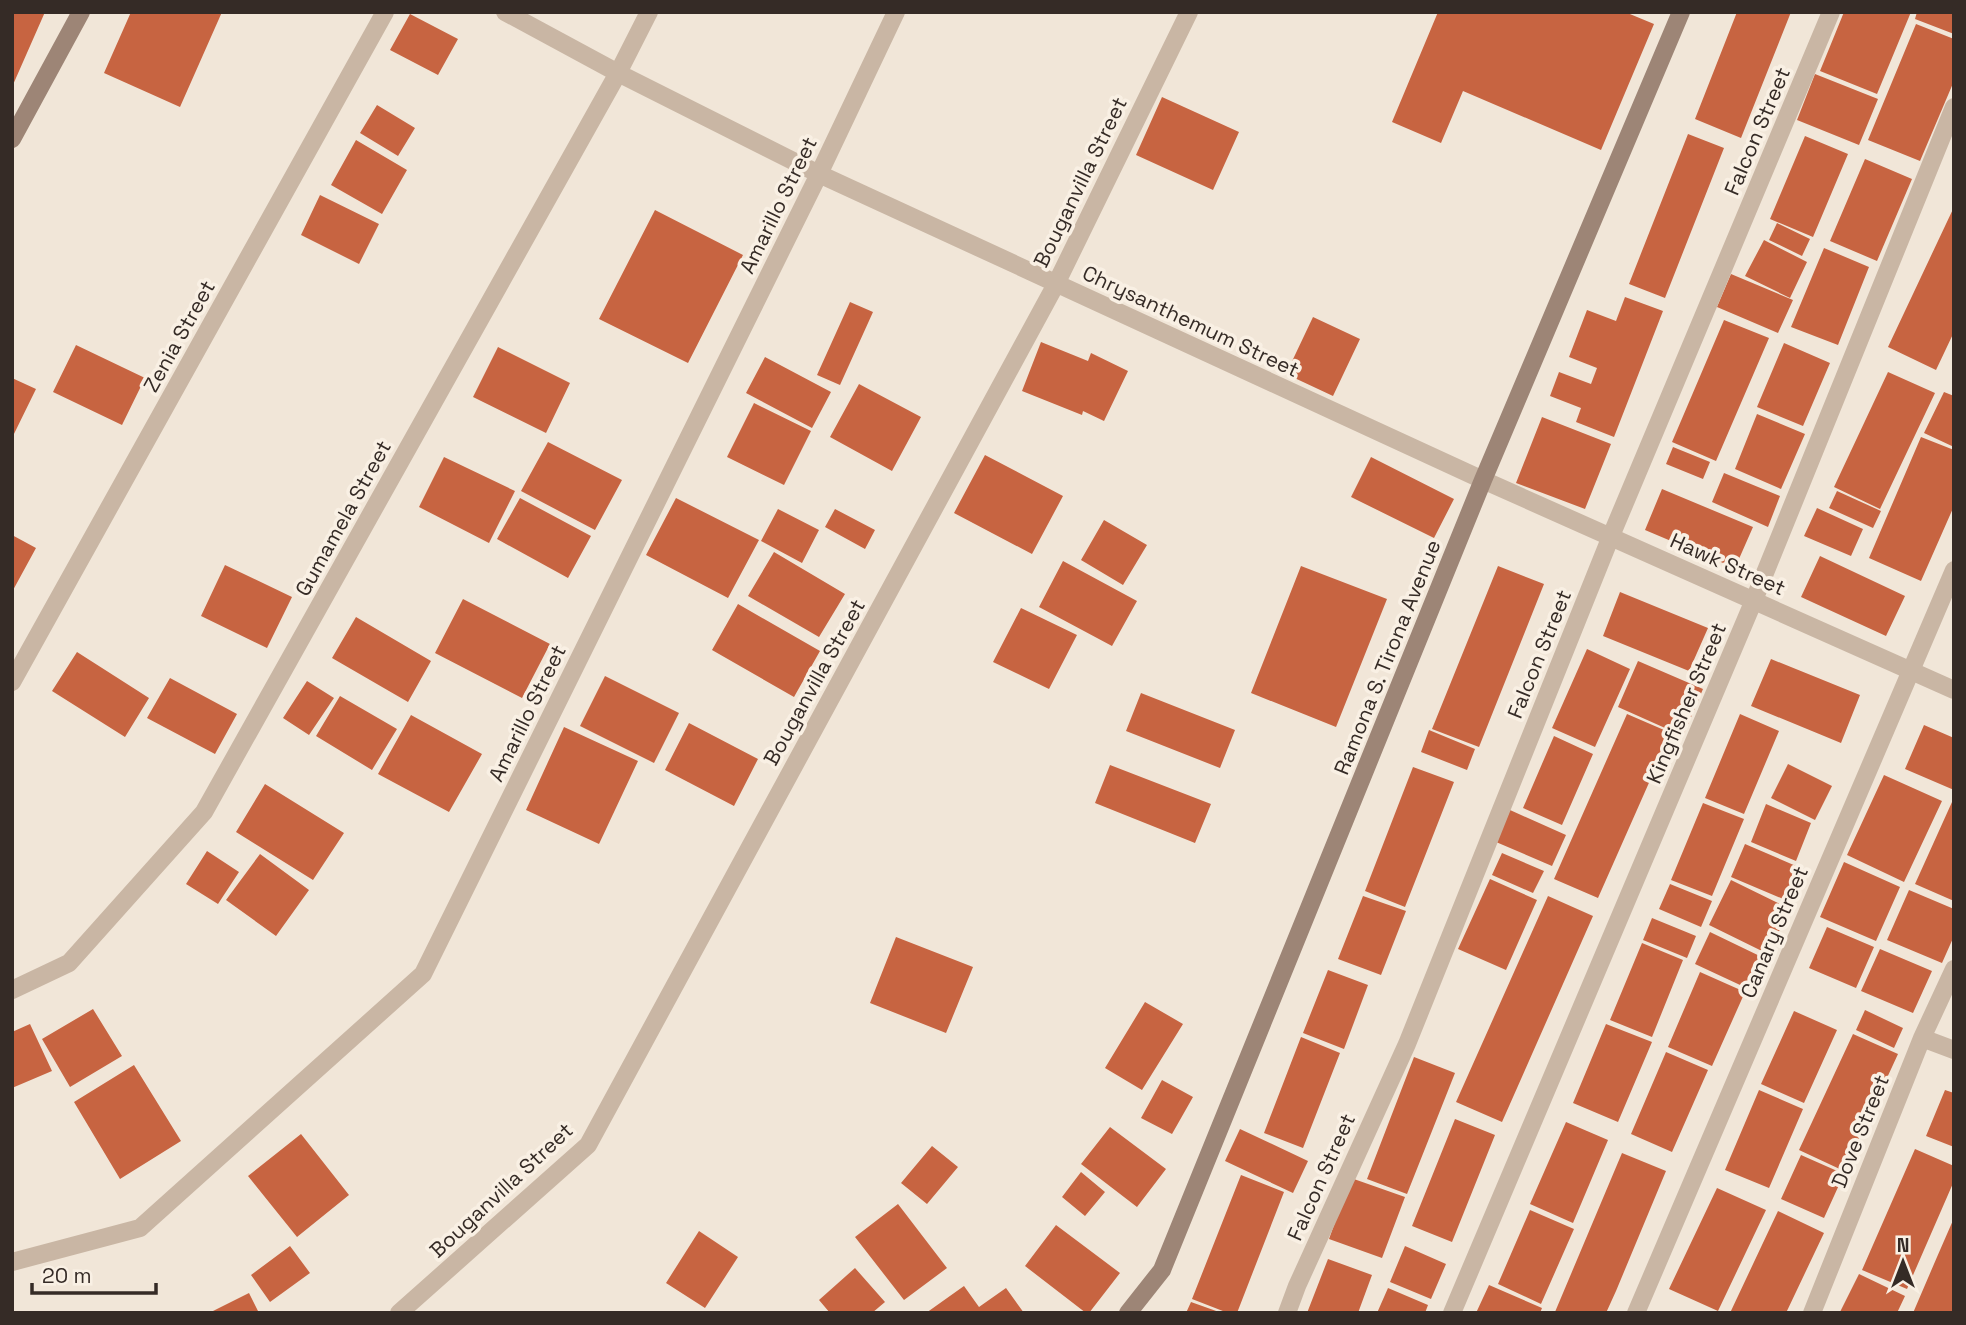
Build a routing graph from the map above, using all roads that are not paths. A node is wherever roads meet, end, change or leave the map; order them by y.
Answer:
1 (81, 12) edge
2 (385, 12) edge
3 (505, 12) edge
4 (649, 12) edge
5 (896, 12) edge
6 (1189, 12) edge
7 (1681, 12) edge
8 (1831, 12) edge
9 (618, 73) junction
10 (1954, 107) edge
11 (12, 139) edge
12 (820, 174) junction
13 (1056, 284) junction
14 (1483, 480) junction
15 (1611, 536) junction
16 (1954, 569) edge
17 (1754, 600) junction
18 (1911, 671) junction
19 (12, 682) edge
20 (1954, 690) edge
21 (1954, 968) edge
22 (12, 990) edge
23 (1922, 1038) junction
24 (1954, 1050) edge
25 (12, 1262) edge
26 (399, 1313) edge
27 (1128, 1313) edge
28 (1287, 1313) edge
29 (1452, 1313) edge
30 (1636, 1313) edge
31 (1812, 1313) edge

1 - 11 street
2 - 19 street, Zenia Street
3 - 9 street, Chrysanthemum Street
4 - 9 street, Gumamela Street
5 - 12 street, Amarillo Street
6 - 13 street, Bouganvilla Street
7 - 14 street, Ramona S. Tirona Avenue
8 - 15 street, Falcon Street
9 - 12 street, Chrysanthemum Street
9 - 22 street, Gumamela Street
10 - 17 street, Kingfisher Street
12 - 13 street, Chrysanthemum Street
12 - 25 street, Amarillo Street
13 - 14 street, Chrysanthemum Street
13 - 26 street, Bouganvilla Street
14 - 15 street, Hawk Street
14 - 27 street, Ramona S. Tirona Avenue
15 - 17 street, Hawk Street
15 - 28 street, Falcon Street
16 - 18 street, Canary Street
17 - 18 street, Hawk Street
17 - 29 street, Kingfisher Street
18 - 20 street, Hawk Street
18 - 30 street, Canary Street
21 - 23 street, Dove Street
23 - 24 street
23 - 31 street, Dove Street

